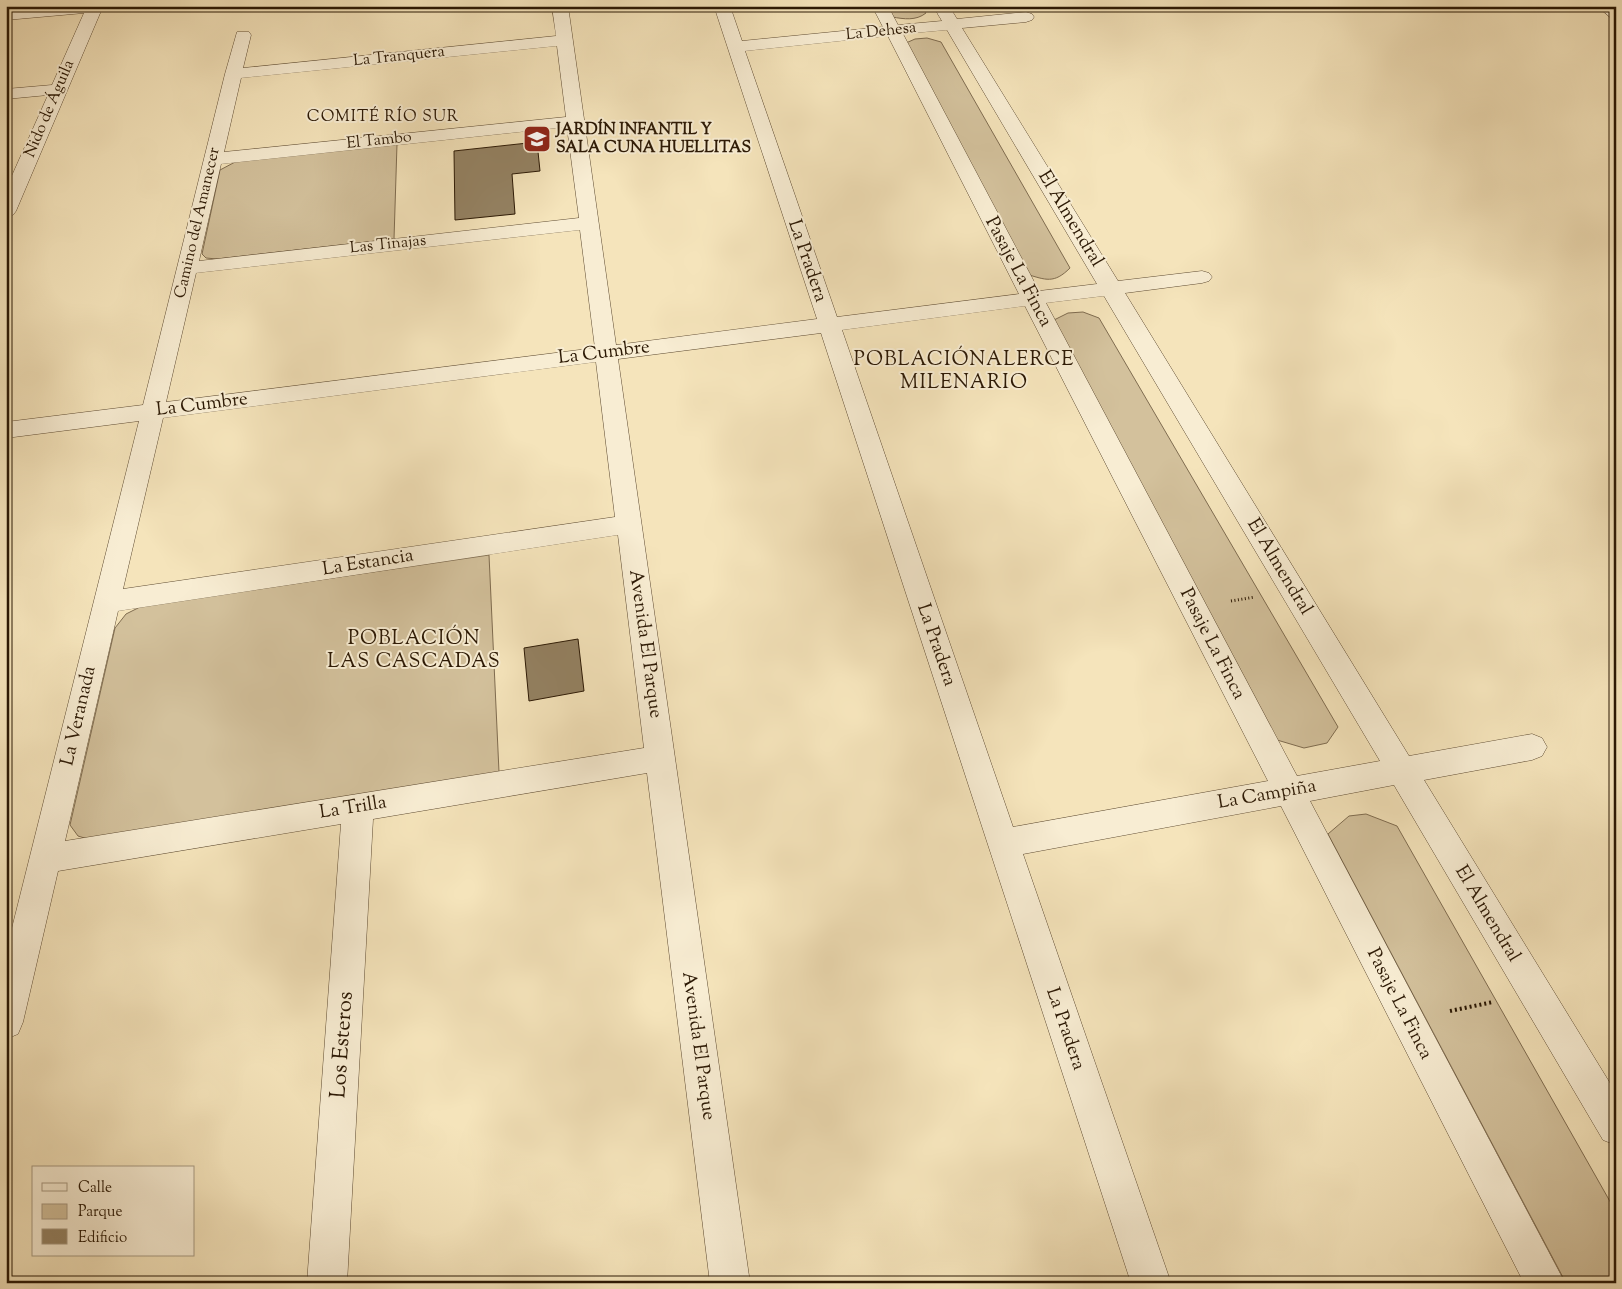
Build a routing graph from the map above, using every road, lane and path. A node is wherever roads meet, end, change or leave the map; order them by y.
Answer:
1 (560, 6) edge
2 (722, 6) edge
3 (880, 6) edge
4 (1605, 6) edge
5 (98, 7) edge
6 (1616, 14) edge
7 (6, 15) edge
8 (947, 15) edge
9 (1026, 17) dead end
10 (893, 31) junction
11 (242, 36) dead end
12 (564, 40) junction
13 (736, 46) junction
14 (233, 74) junction
15 (59, 89) junction
16 (6, 94) edge
17 (575, 120) junction
18 (213, 159) junction
19 (13, 182) edge
20 (6, 211) edge
21 (589, 223) junction
22 (187, 268) junction
23 (1202, 277) dead end
24 (1111, 288) junction
25 (1032, 298) junction
26 (829, 325) junction
27 (606, 353) junction
28 (153, 411) junction
29 (6, 430) edge
30 (629, 524) junction
31 (1293, 591) junction
32 (107, 602) junction
33 (1194, 608) junction
34 (1532, 747) dead end
35 (660, 758) junction
36 (1401, 771) junction
37 (1289, 791) junction
38 (358, 807) junction
39 (1003, 844) junction
40 (45, 859) junction
41 (1536, 993) junction
42 (1408, 1020) junction
43 (6, 1022) edge
44 (1616, 1127) edge
45 (327, 1283) edge
46 (730, 1283) edge
47 (1151, 1283) edge
48 (1545, 1283) edge

1 - 12 street, Avenida El Parque
2 - 13 street, La Pradera
3 - 10 street, Pasaje La Finca
4 - 6 street
5 - 7 street
5 - 15 street, Nido de Águila
8 - 9 street, La Dehesa
8 - 10 street, La Dehesa
8 - 24 street, El Almendral
10 - 13 street, La Dehesa
10 - 25 street, Pasaje La Finca
11 - 14 street, Camino del Amanecer
12 - 14 street, La Tranquera
12 - 17 street, Avenida El Parque
13 - 26 street, La Pradera
14 - 18 street, Camino del Amanecer
15 - 16 street
15 - 19 street, Nido de Águila
17 - 18 street, El Tambo
17 - 21 street, Avenida El Parque
18 - 22 street, Camino del Amanecer
19 - 20 street, Nido de Águila
21 - 22 street, Las Tinajas
21 - 27 street, Avenida El Parque
22 - 28 street, Camino del Amanecer
23 - 24 street, La Cumbre
24 - 25 street, La Cumbre
24 - 31 street, El Almendral
25 - 26 street, La Cumbre
25 - 33 street, Pasaje La Finca
26 - 27 street, La Cumbre
26 - 39 street, La Pradera
27 - 28 street, La Cumbre
27 - 30 street, Avenida El Parque
28 - 29 street, La Cumbre
28 - 32 street, La Veranada
30 - 32 street, La Estancia
30 - 35 street, Avenida El Parque
31 - 33 path
31 - 36 street, El Almendral
32 - 40 street, La Veranada
33 - 37 street, Pasaje La Finca
34 - 36 street, La Campiña
35 - 38 street, La Trilla
35 - 46 street, Avenida El Parque
36 - 37 street, La Campiña
36 - 41 street, El Almendral
37 - 39 street, La Campiña
37 - 42 street, Pasaje La Finca
38 - 40 street, La Trilla
38 - 45 street, Los Esteros
39 - 47 street, La Pradera
40 - 43 street, La Veranada
41 - 42 path
41 - 44 street, El Almendral
42 - 48 street, Pasaje La Finca

